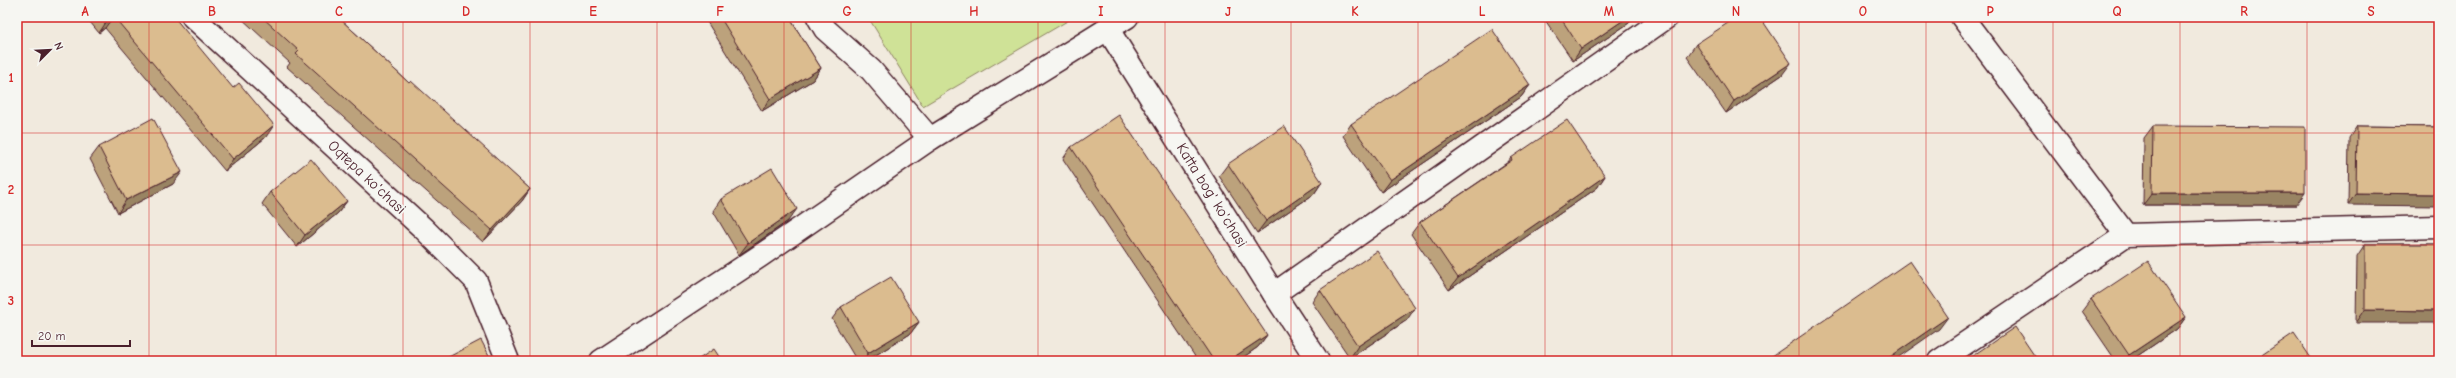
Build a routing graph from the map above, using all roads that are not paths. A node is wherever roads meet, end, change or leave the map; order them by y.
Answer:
1 (193, 17) edge
2 (818, 17) edge
3 (1127, 17) edge
4 (1667, 17) edge
5 (1962, 17) edge
6 (1107, 28) junction
7 (930, 139) junction
8 (2439, 227) edge
9 (2126, 235) junction
10 (1274, 294) junction
11 (508, 361) edge
12 (601, 361) edge
13 (1318, 361) edge
14 (1939, 361) edge

1 - 11 street, Oqtepa ko'chasi
2 - 7 street
3 - 6 street
4 - 10 street
5 - 9 street
6 - 7 street
6 - 10 street, Katta bog' ko'chasi
7 - 12 street
8 - 9 street
9 - 14 street
10 - 13 street, Katta bog' ko'chasi

